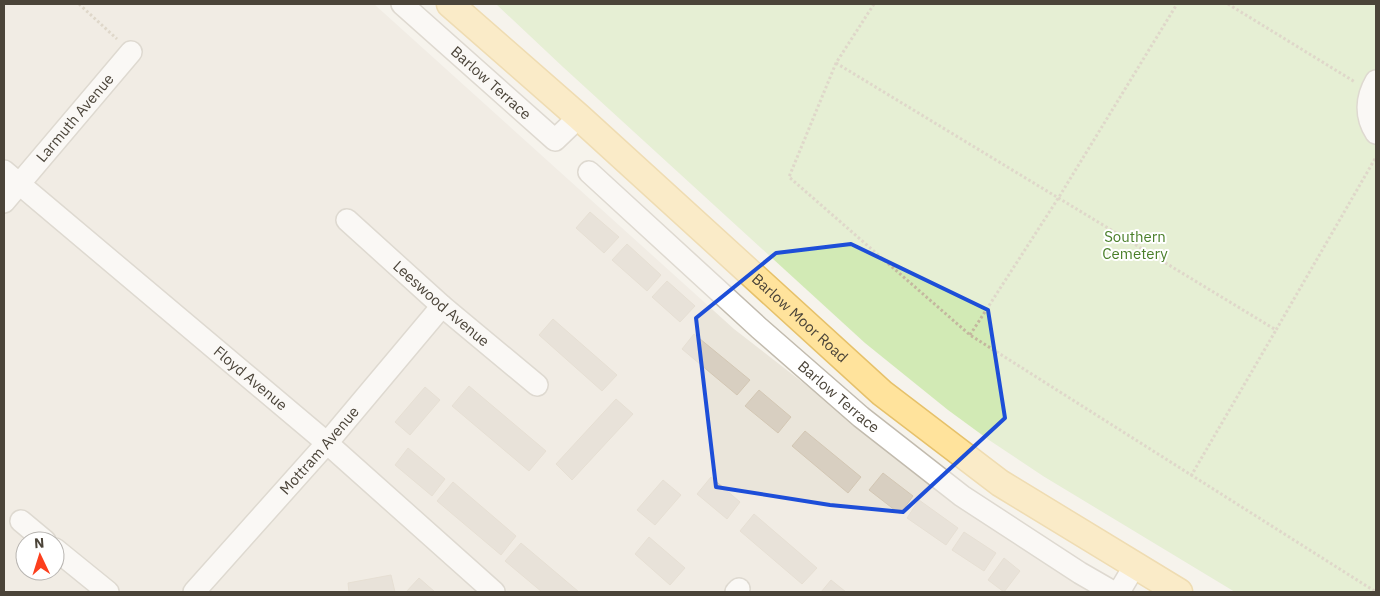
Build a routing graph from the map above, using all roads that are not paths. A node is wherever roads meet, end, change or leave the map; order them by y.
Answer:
1 (402, 4) edge
2 (450, 4) edge
3 (131, 52) road end
4 (1373, 86) edge
5 (579, 117) junction
6 (1376, 133) edge
7 (589, 172) dead end
8 (12, 177) edge
9 (4, 202) edge
10 (347, 220) dead end
11 (442, 306) junction
12 (537, 385) dead end
13 (327, 443) junction
14 (21, 521) dead end
15 (33, 531) edge
16 (65, 557) edge
17 (1135, 565) junction
18 (108, 592) edge
19 (194, 592) edge
20 (494, 592) edge
21 (1113, 592) edge
22 (1119, 592) edge
23 (1179, 592) edge

1 - 5 street, Barlow Terrace
2 - 5 main road, Barlow Moor Road
3 - 8 street, Larmuth Avenue
4 - 6 street
5 - 17 main road, Barlow Moor Road
7 - 21 street, Barlow Terrace
8 - 9 street, Larmuth Avenue
8 - 13 street, Floyd Avenue
10 - 11 street, Leeswood Avenue
11 - 12 street, Leeswood Avenue
11 - 13 street, Mottram Avenue
13 - 19 street, Mottram Avenue
13 - 20 street, Floyd Avenue
14 - 15 street
16 - 18 street
17 - 22 street
17 - 23 main road, Barlow Moor Road

